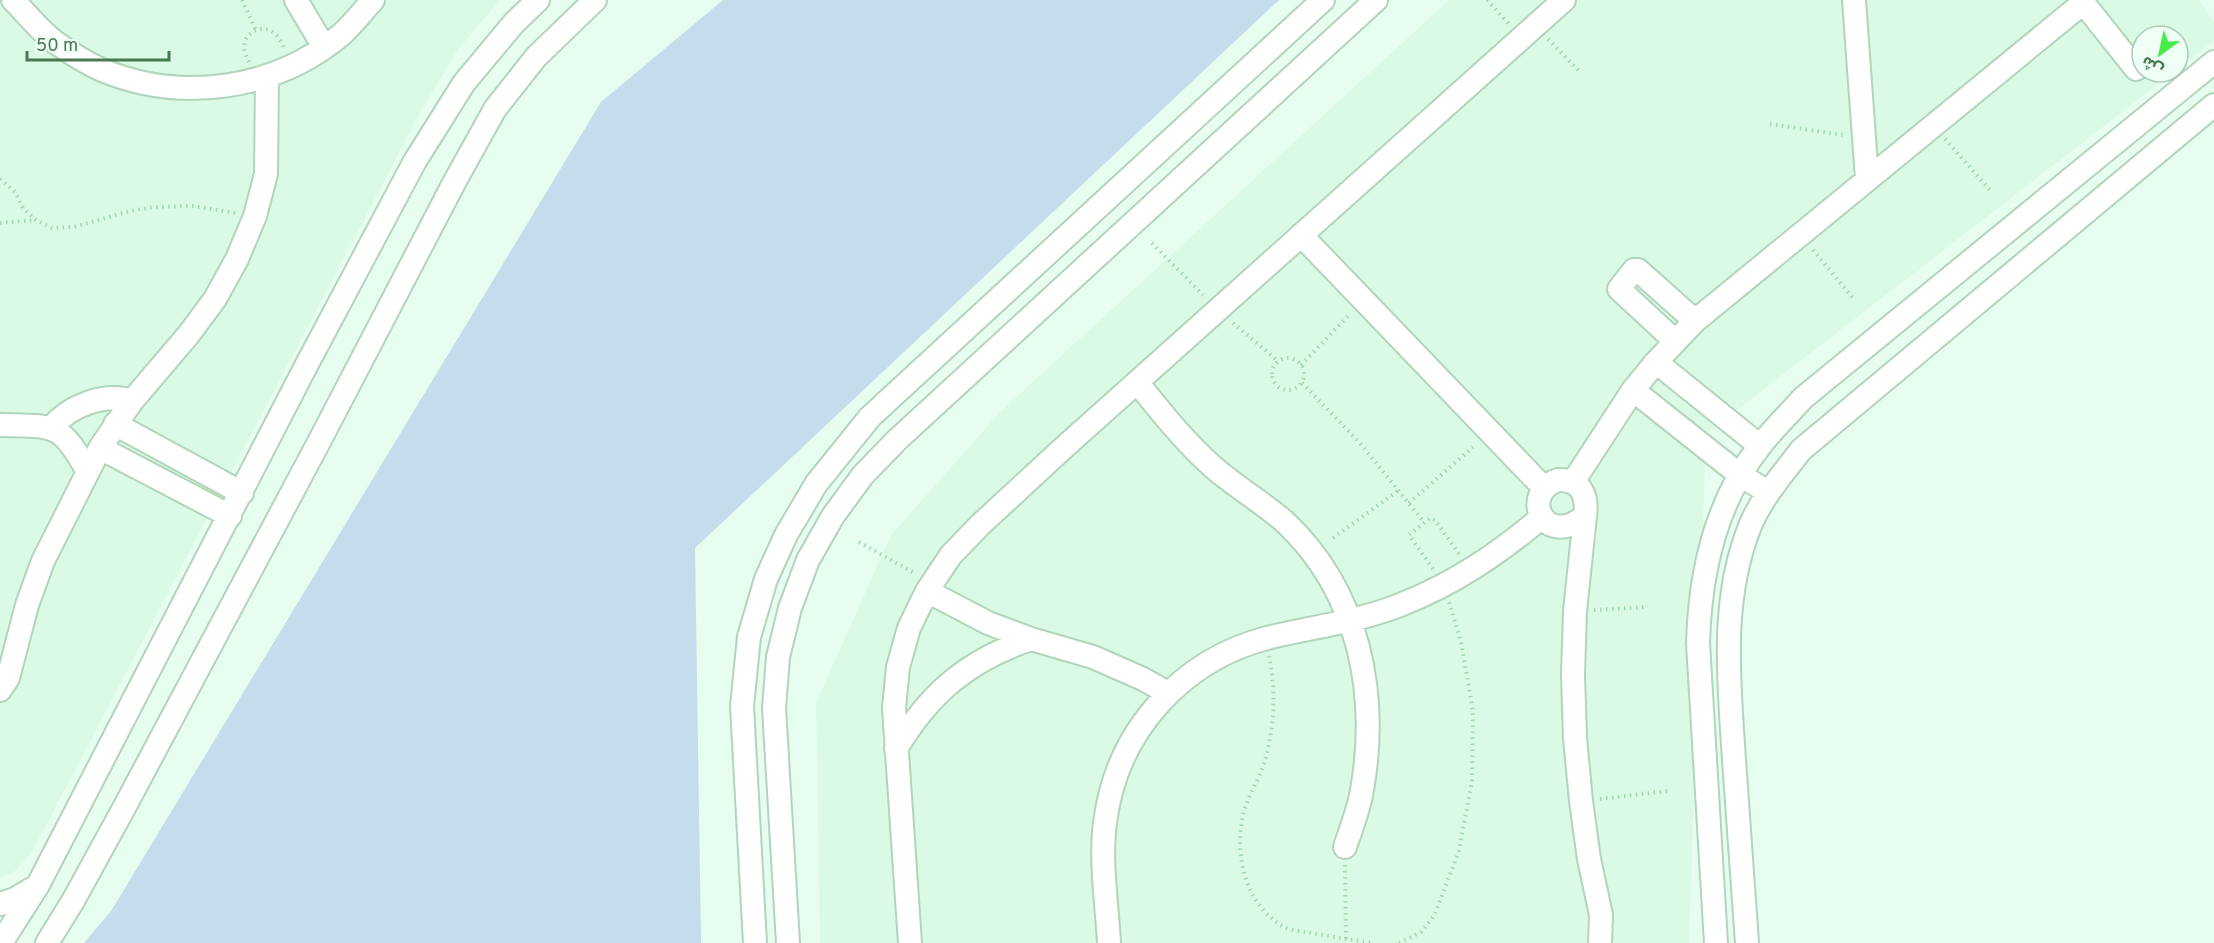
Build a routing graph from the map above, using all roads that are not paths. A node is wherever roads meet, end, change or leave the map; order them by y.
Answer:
1 (13, 0) edge
2 (296, 0) edge
3 (373, 0) edge
4 (538, 0) edge
5 (595, 0) edge
6 (1323, 0) edge
7 (1376, 0) edge
8 (1564, 0) edge
9 (1854, 0) edge
10 (2082, 1) edge
11 (324, 47) junction
12 (2130, 61) edge
13 (2214, 62) edge
14 (261, 78) junction
15 (2214, 105) edge
16 (1867, 179) junction
17 (1301, 235) junction
18 (1695, 321) junction
19 (1675, 341) junction
20 (1656, 362) junction
21 (1137, 382) junction
22 (1633, 390) junction
23 (132, 401) junction
24 (115, 424) junction
25 (0, 425) edge
26 (51, 428) junction
27 (1760, 446) junction
28 (100, 448) junction
29 (88, 472) junction
30 (1740, 475) junction
31 (1574, 482) junction
32 (1544, 488) junction
33 (1768, 492) junction
34 (242, 493) junction
35 (230, 516) junction
36 (1585, 516) junction
37 (1542, 517) junction
38 (930, 587) junction
39 (1351, 621) junction
40 (1031, 639) junction
41 (0, 690) edge
42 (1168, 693) junction
43 (896, 749) junction
44 (1345, 847) road end
45 (38, 885) junction
46 (0, 904) edge
47 (1, 943) edge
48 (47, 943) edge
49 (755, 943) edge
50 (788, 943) edge
51 (910, 943) edge
52 (1109, 943) edge
53 (1600, 943) edge
54 (1716, 943) edge
55 (1747, 943) edge

1 - 14 street
2 - 11 street
3 - 11 street
4 - 34 street
5 - 48 street
6 - 49 street
7 - 50 street
8 - 17 street
9 - 16 street
10 - 12 street
10 - 16 street
11 - 14 street
13 - 27 street
14 - 23 street
15 - 33 street
16 - 18 street
17 - 21 street
17 - 32 street
18 - 19 street
18 - 19 street
19 - 20 street
20 - 22 street
20 - 27 street
21 - 38 street
21 - 39 street
22 - 30 street
22 - 31 street
23 - 24 street
23 - 26 street
24 - 28 street
24 - 34 street
25 - 26 street
26 - 29 street
27 - 30 street
28 - 29 street
28 - 35 street
29 - 41 street
30 - 33 street
30 - 54 street
31 - 32 street
31 - 36 street
32 - 37 street
33 - 55 street
34 - 35 street
35 - 45 street
36 - 37 street
36 - 53 street
37 - 39 street
38 - 40 street
38 - 43 street
39 - 42 street
39 - 44 street
40 - 42 street
40 - 43 street
42 - 52 street
43 - 51 street
45 - 46 street
45 - 47 street

